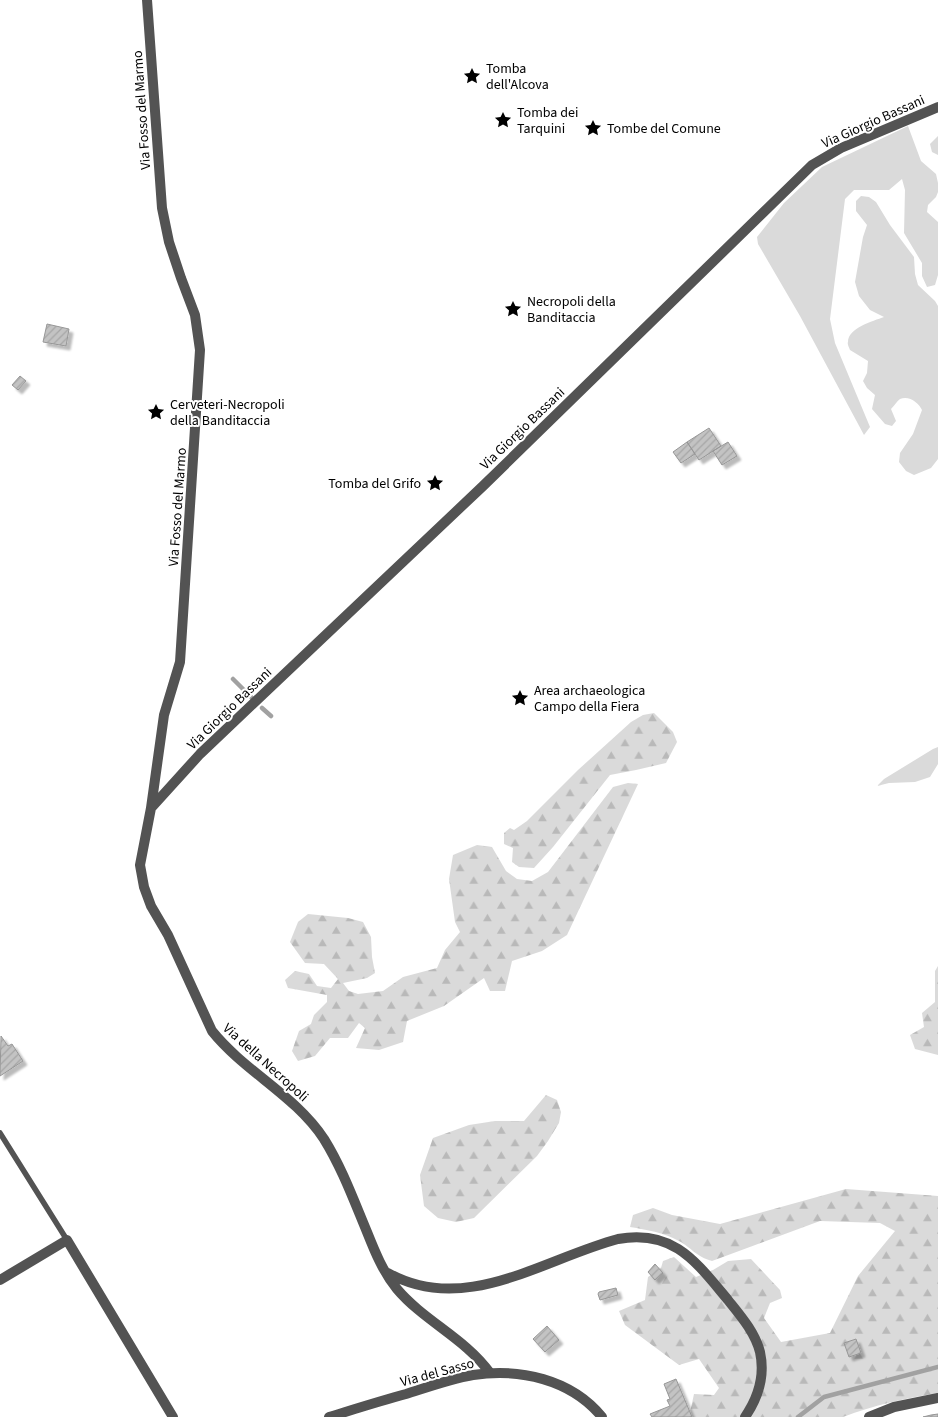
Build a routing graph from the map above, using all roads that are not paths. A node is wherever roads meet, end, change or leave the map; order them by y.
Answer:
1 (147, 0) edge
2 (938, 107) edge
3 (151, 808) junction
4 (0, 1132) edge
5 (67, 1240) junction
6 (384, 1271) junction
7 (0, 1280) edge
8 (490, 1373) junction
9 (938, 1398) edge
10 (173, 1417) edge
11 (329, 1417) edge
12 (602, 1417) edge
13 (746, 1417) edge
14 (869, 1417) edge

1 - 3 street, Via Fosso del Marmo
2 - 3 street, Via Giorgio Bassani
3 - 6 street, Via della Necropoli
4 - 5 lane
5 - 7 street
5 - 10 street
6 - 8 street, Via della Necropoli
6 - 13 street
8 - 11 street, Via del Sasso
8 - 12 street, Via del Sasso
9 - 14 street

